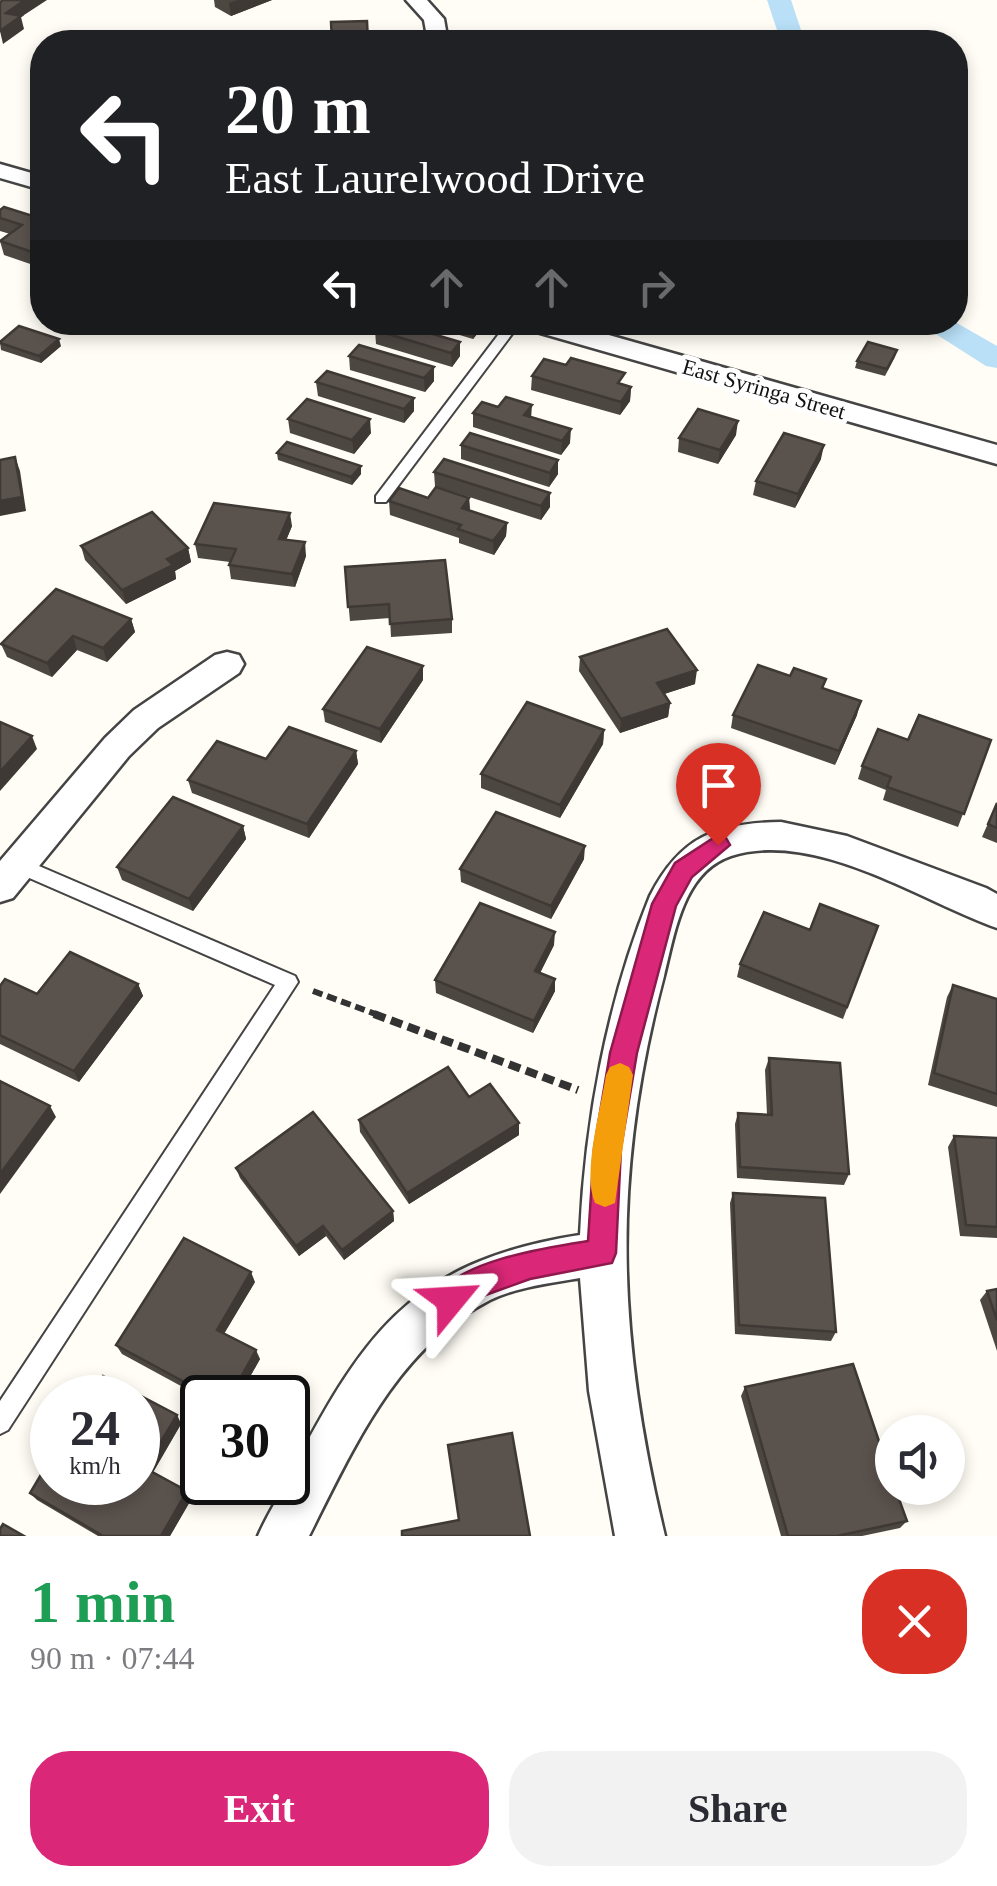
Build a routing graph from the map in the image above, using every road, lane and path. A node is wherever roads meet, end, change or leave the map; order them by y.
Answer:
1 (416, 0) edge
2 (436, 30) edge
3 (0, 171) edge
4 (30, 180) edge
5 (505, 335) edge
6 (577, 335) edge
7 (997, 456) edge
8 (381, 499) dead end
9 (228, 664) dead end
10 (9, 876) edge
11 (997, 912) edge
12 (288, 982) junction
13 (618, 1084) junction
14 (602, 1253) junction
15 (0, 1422) edge
16 (283, 1536) edge
17 (640, 1536) edge

1 - 2 street
3 - 4 street
5 - 8 lane
6 - 7 street, East Syringa Street
9 - 10 street
10 - 12 lane
11 - 13 street
12 - 13 path
12 - 15 lane
13 - 14 street
14 - 16 street
14 - 17 street

